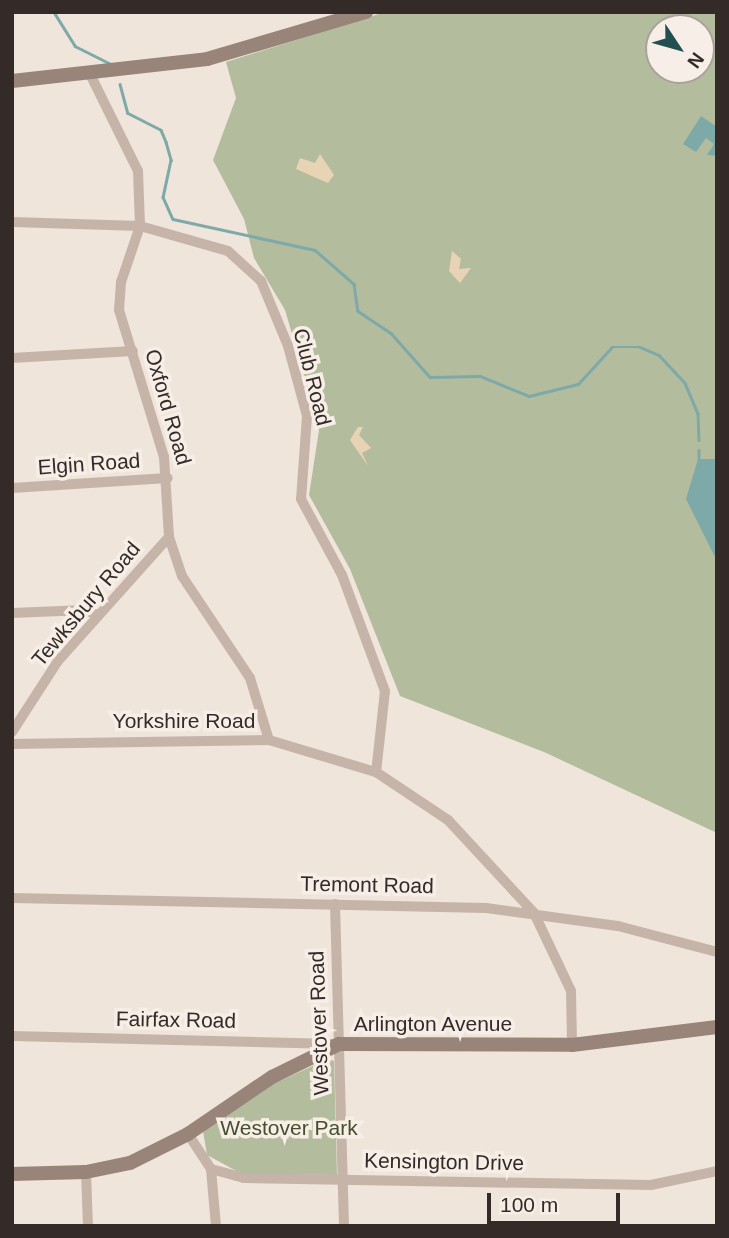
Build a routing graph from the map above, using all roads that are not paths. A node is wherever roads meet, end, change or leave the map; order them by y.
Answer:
1 (366, 12) edge
2 (91, 76) junction
3 (12, 80) edge
4 (12, 222) edge
5 (140, 226) junction
6 (133, 351) junction
7 (12, 358) edge
8 (168, 478) junction
9 (12, 488) edge
10 (169, 537) junction
11 (12, 613) edge
12 (98, 615) junction
13 (12, 732) edge
14 (269, 740) junction
15 (12, 744) edge
16 (376, 772) junction
17 (12, 898) edge
18 (335, 904) junction
19 (534, 913) junction
20 (717, 952) edge
21 (717, 1027) edge
22 (12, 1036) edge
23 (339, 1044) junction
24 (572, 1045) junction
25 (188, 1134) junction
26 (211, 1169) junction
27 (717, 1171) edge
28 (86, 1172) junction
29 (12, 1174) edge
30 (342, 1180) junction
31 (88, 1226) edge
32 (216, 1226) edge
33 (344, 1226) edge

1 - 2 street
2 - 3 street
2 - 5 street, Oxford Road
4 - 5 street, Club Road
5 - 6 street, Oxford Road
5 - 16 street, Club Road
6 - 7 street
6 - 8 street, Oxford Road
8 - 9 street, Elgin Road
8 - 10 street, Oxford Road
10 - 12 street, Tewksbury Road
10 - 14 street, Oxford Road
11 - 12 street
12 - 13 street, Tewksbury Road
14 - 15 street, Yorkshire Road
14 - 16 street, Yorkshire Road
16 - 19 street, Yorkshire Road
17 - 18 street, Tremont Road
18 - 19 street, Tremont Road
18 - 23 street, Westover Road
19 - 20 street, Tremont Road
19 - 24 street, Yorkshire Road
21 - 24 street, Arlington Avenue
22 - 23 street, Fairfax Road
23 - 24 street, Arlington Avenue
23 - 25 street, Arlington Avenue
23 - 30 street, Westover Road
25 - 26 street
25 - 28 street, Arlington Avenue
26 - 30 street, Kensington Drive
26 - 32 street
27 - 30 street, Kensington Drive
28 - 29 street, Arlington Avenue
28 - 31 street
30 - 33 street, Westover Road

